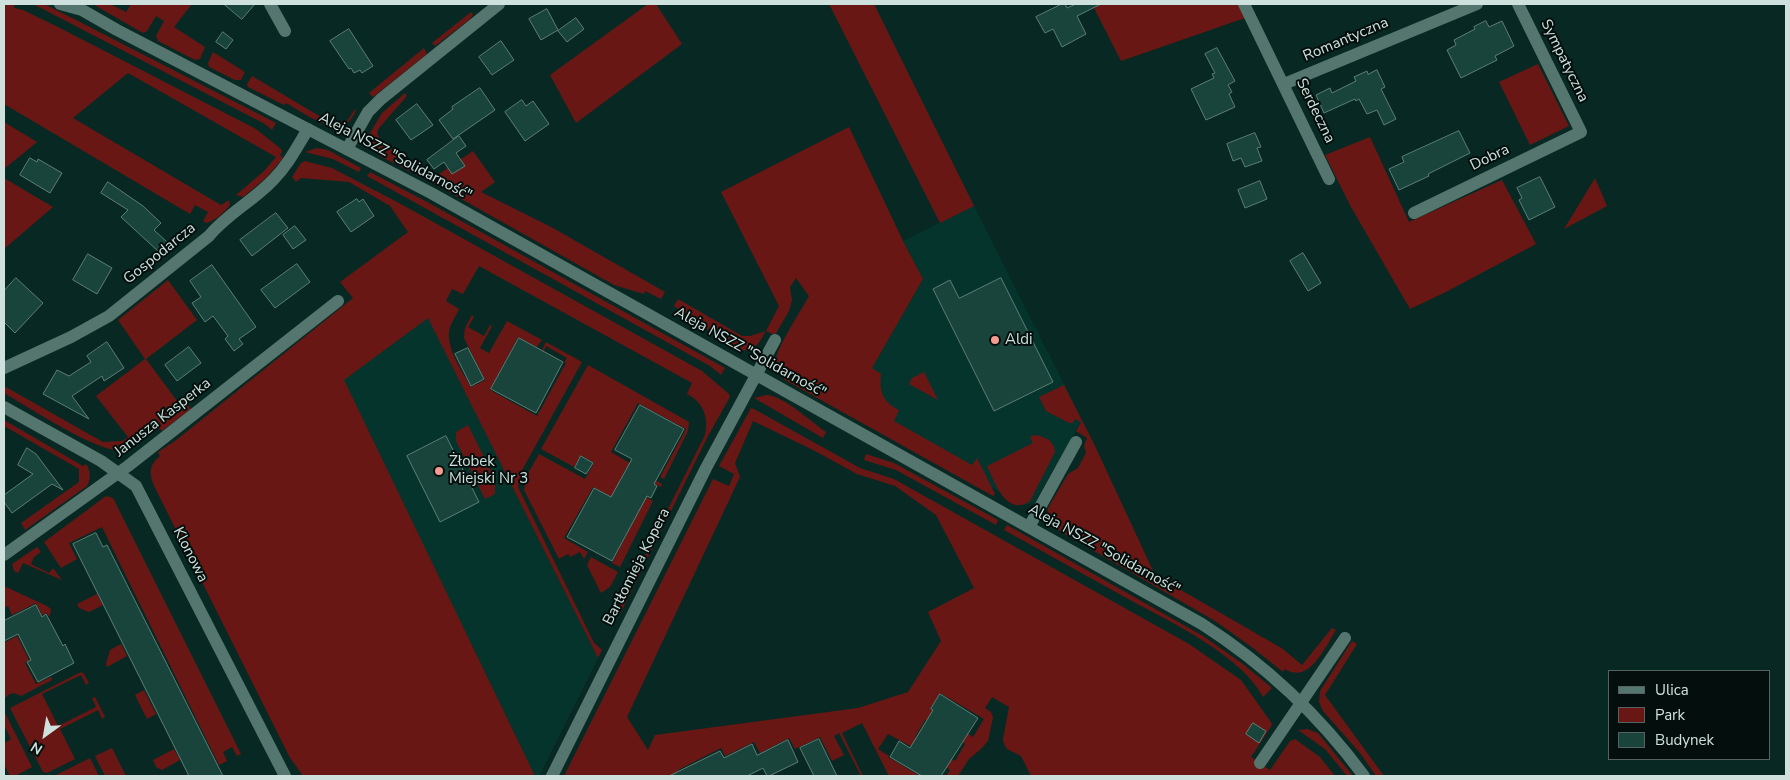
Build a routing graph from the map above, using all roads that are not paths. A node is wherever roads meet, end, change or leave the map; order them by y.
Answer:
1 (60, 4) edge
2 (270, 4) edge
3 (499, 4) edge
4 (1244, 4) edge
5 (1477, 4) edge
6 (1518, 4) edge
7 (78, 7) edge
8 (285, 31) dead end
9 (1284, 84) junction
10 (308, 129) junction
11 (1581, 132) joint
12 (347, 149) junction
13 (1329, 179) dead end
14 (1414, 213) dead end
15 (338, 301) dead end
16 (775, 340) dead end
17 (4, 368) edge
18 (756, 375) junction
19 (4, 407) edge
20 (1076, 442) dead end
21 (119, 472) junction
22 (1029, 527) junction
23 (4, 555) edge
24 (1344, 638) dead end
25 (1302, 703) junction
26 (1260, 763) dead end
27 (285, 776) edge
28 (552, 776) edge
29 (1364, 776) edge

1 - 7 street, Aleja NSZZ "Solidarność"
2 - 8 street
3 - 12 street
4 - 9 street, Serdeczna
5 - 9 street, Romantyczna
6 - 11 street, Sympatyczna
7 - 10 street, Aleja NSZZ "Solidarność"
9 - 13 street, Serdeczna
10 - 12 street, Aleja NSZZ "Solidarność"
10 - 17 street, Gospodarcza
11 - 14 street, Dobra
12 - 18 street, Aleja NSZZ "Solidarność"
15 - 21 street, Janusza Kasperka
16 - 18 street, Bartłomieja Kopera
18 - 22 street, Aleja NSZZ "Solidarność"
18 - 28 street, Bartłomieja Kopera
19 - 21 street, Klonowa
20 - 22 street
21 - 23 street, Janusza Kasperka
21 - 27 street, Klonowa
22 - 25 street, Aleja NSZZ "Solidarność"
24 - 25 street
25 - 26 street
25 - 29 street, Aleja NSZZ "Solidarność"

